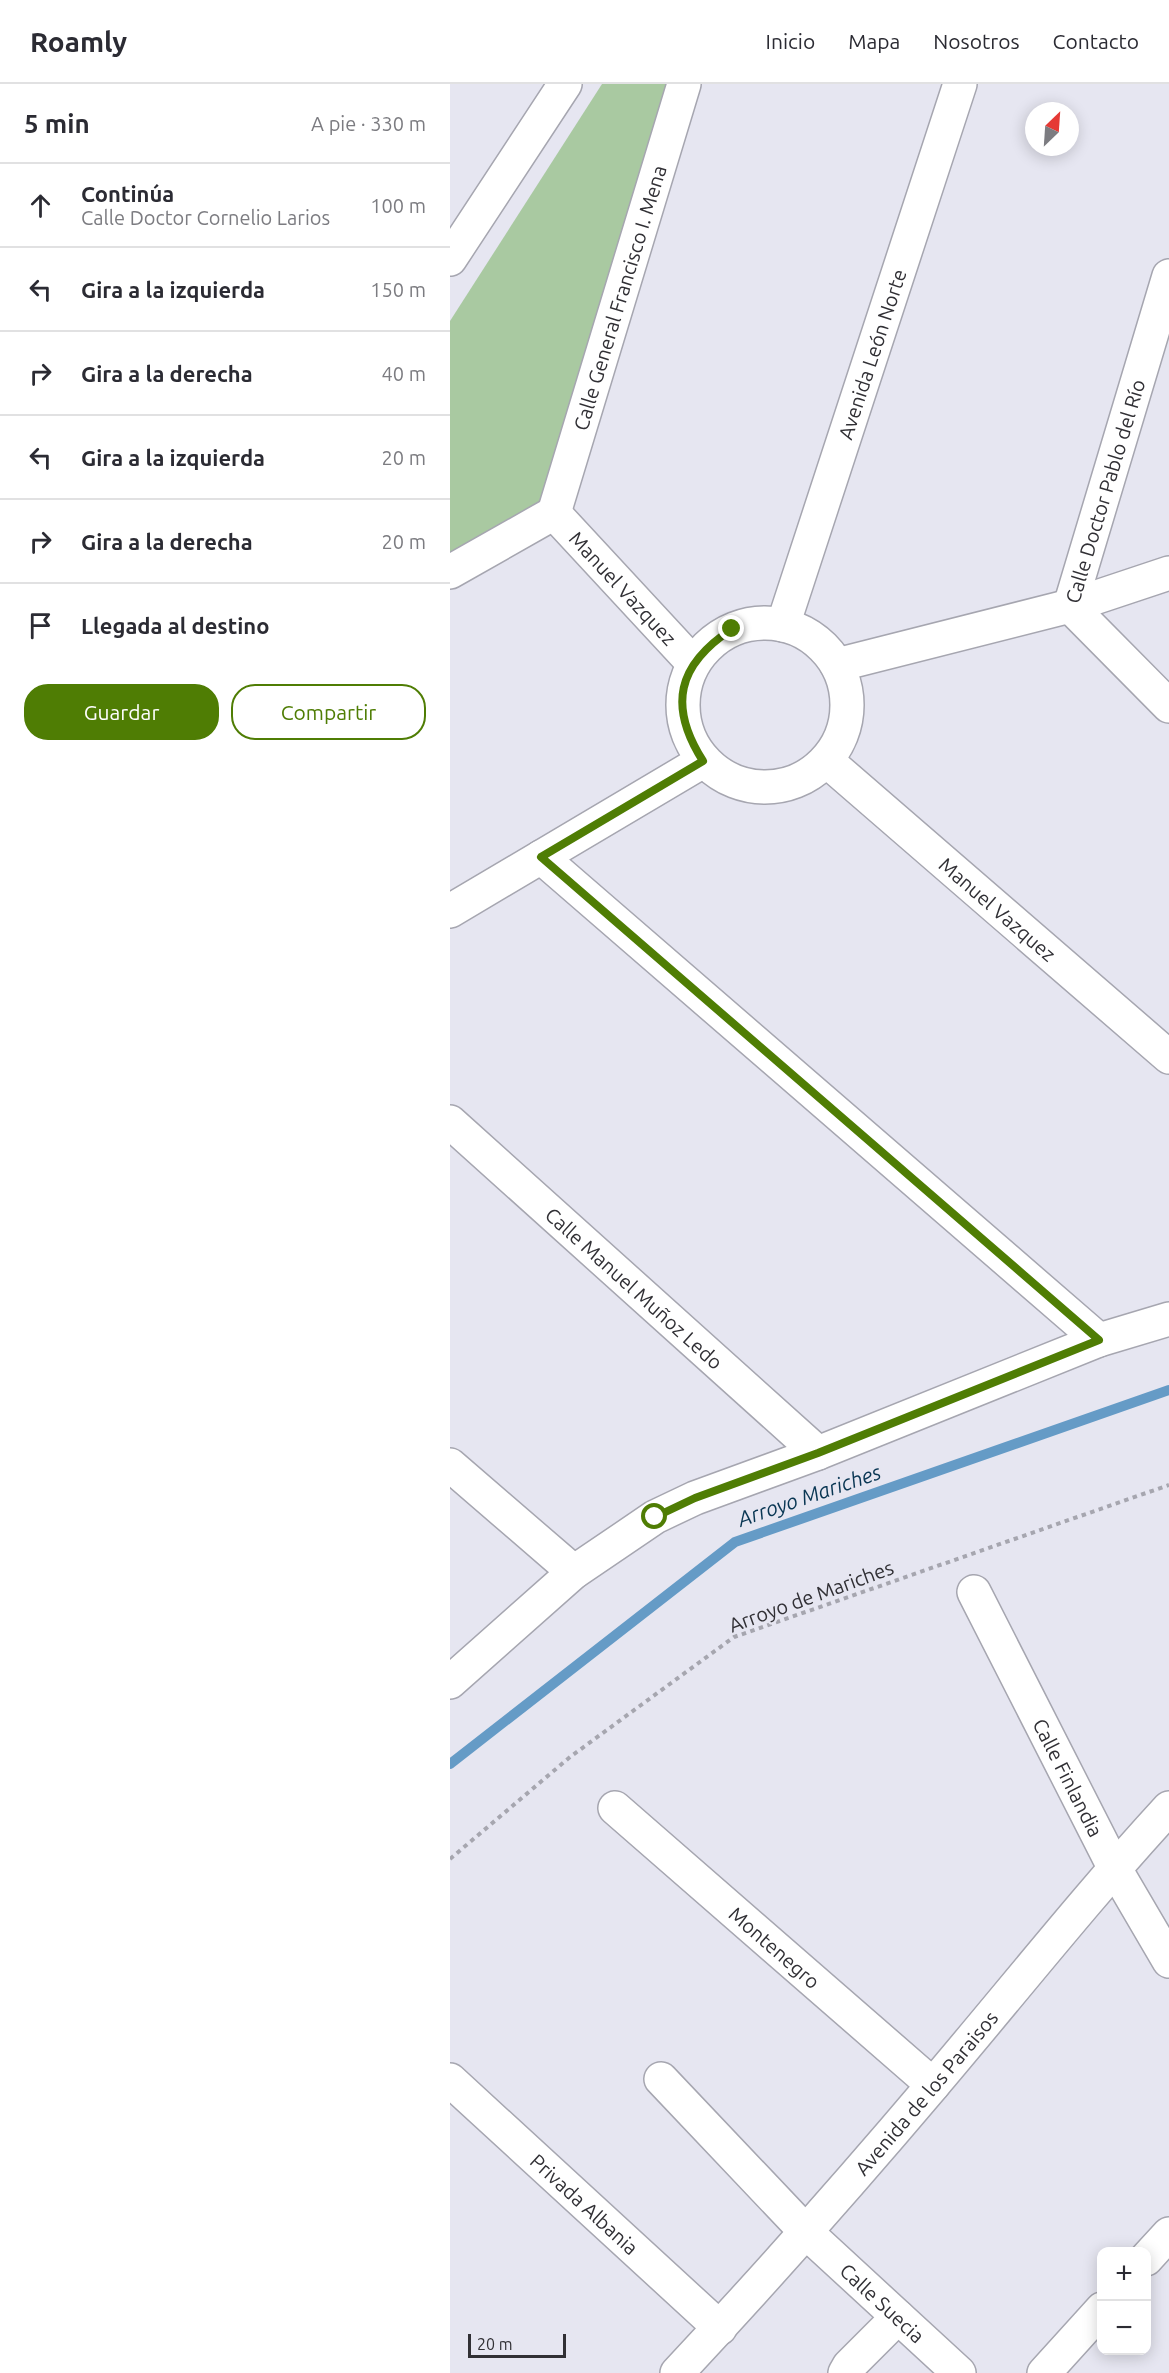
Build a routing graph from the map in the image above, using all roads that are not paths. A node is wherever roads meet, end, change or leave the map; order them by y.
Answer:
1 (565, 84) edge
2 (684, 84) edge
3 (960, 84) edge
4 (450, 259) edge
5 (1169, 276) edge
6 (554, 513) junction
7 (450, 572) edge
8 (1169, 573) edge
9 (1070, 606) junction
10 (783, 625) junction
11 (693, 663) junction
12 (837, 665) junction
13 (1169, 706) edge
14 (703, 761) junction
15 (827, 761) junction
16 (541, 857) junction
17 (450, 911) edge
18 (1169, 1057) edge
19 (450, 1122) edge
20 (1169, 1319) edge
21 (1099, 1340) junction
22 (818, 1453) junction
23 (450, 1465) edge
24 (574, 1572) junction
25 (974, 1592) dead end
26 (450, 1682) edge
27 (615, 1808) dead end
28 (1169, 1808) edge
29 (1114, 1867) junction
30 (1169, 1961) edge
31 (661, 2079) dead end
32 (450, 2080) edge
33 (933, 2085) junction
34 (807, 2232) junction
35 (1169, 2234) edge
36 (1151, 2254) edge
37 (1097, 2313) edge
38 (898, 2318) junction
39 (720, 2328) junction
40 (677, 2373) edge
41 (845, 2373) edge
42 (959, 2373) edge
43 (1044, 2373) edge

1 - 4 street
2 - 6 street, Calle General Francisco I. Mena
3 - 10 street, Avenida León Norte
5 - 9 street, Calle Doctor Pablo del Río
6 - 7 street
6 - 11 street, Manuel Vazquez
8 - 9 street
9 - 12 street
9 - 13 street, Calle Doctor Pablo del Río
10 - 11 street
10 - 12 street
11 - 14 street
12 - 15 street
14 - 15 street
14 - 16 street
15 - 18 street, Manuel Vazquez
16 - 17 street
16 - 21 street
19 - 22 street, Calle Manuel Muñoz Ledo
20 - 21 street
21 - 22 street
22 - 24 street
23 - 24 street
24 - 26 street
25 - 29 street, Calle Finlandia
27 - 33 street, Montenegro
28 - 29 street, Avenida de los Paraisos
29 - 30 street, Calle Finlandia
29 - 33 street, Avenida de los Paraisos
31 - 34 street, Calle Suecia
32 - 39 street, Privada Albania
33 - 34 street, Avenida de los Paraisos
34 - 38 street, Calle Suecia
34 - 39 street, Avenida de los Paraisos
35 - 36 street
37 - 43 street
38 - 41 street
38 - 42 street, Calle Suecia
39 - 40 street, Avenida de los Paraisos

